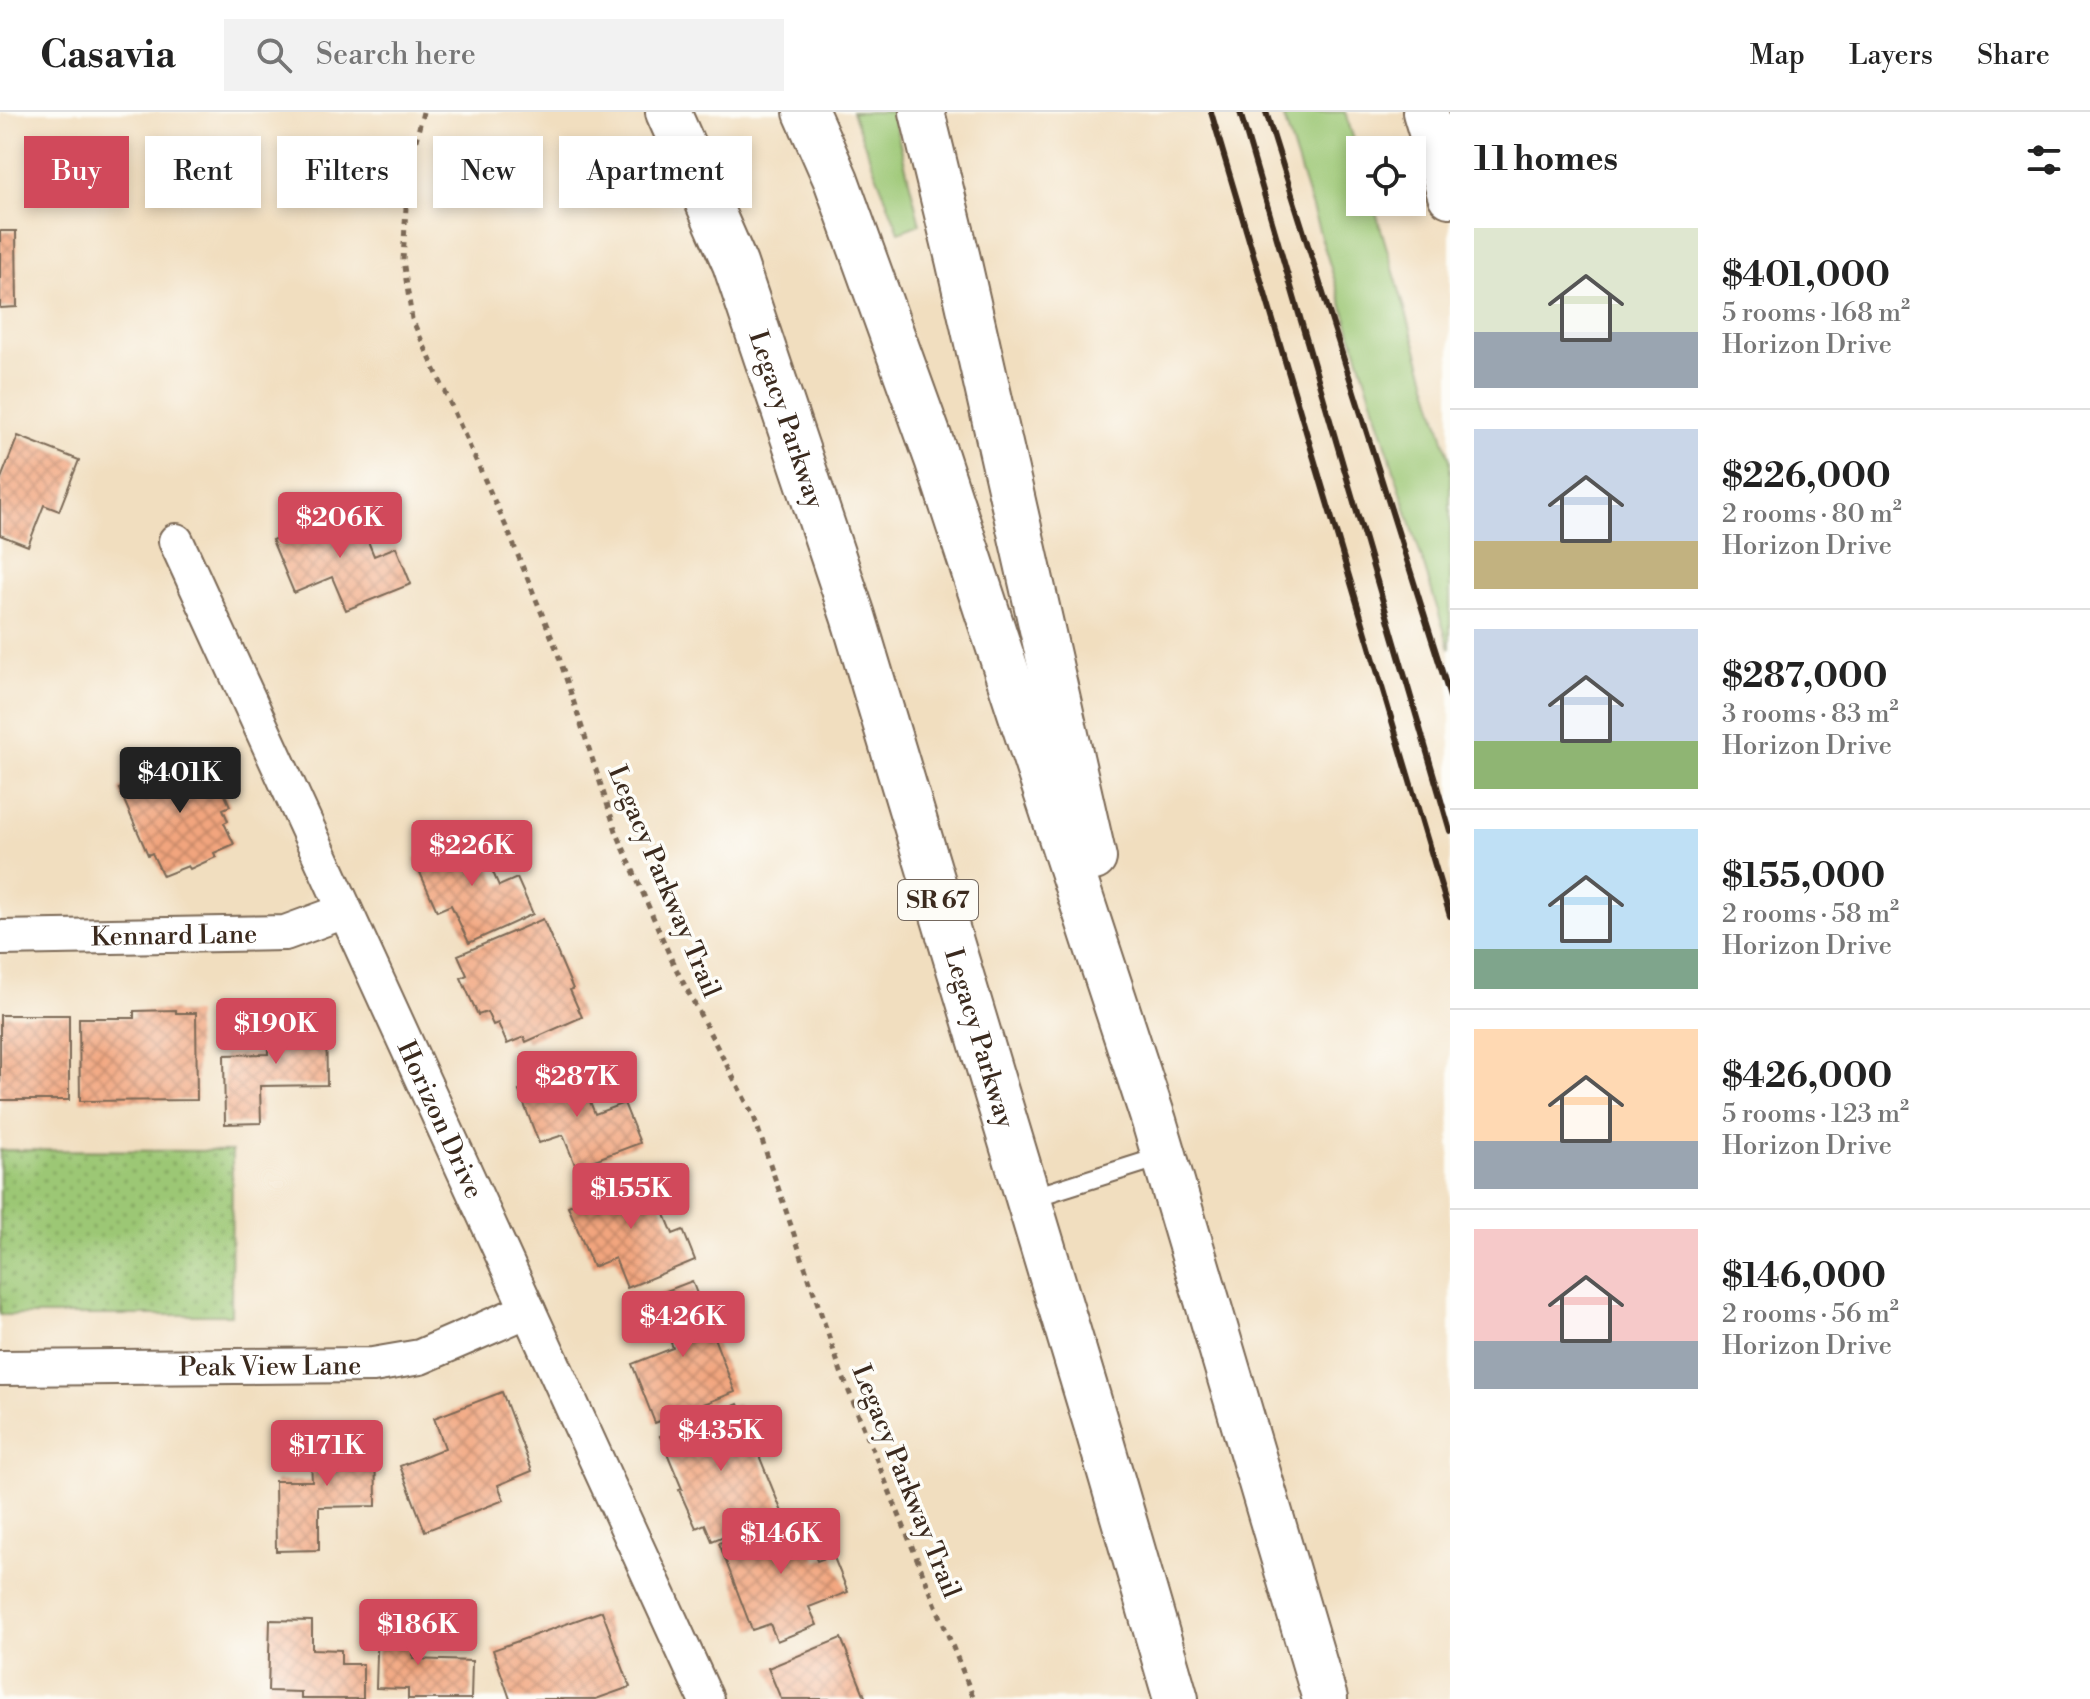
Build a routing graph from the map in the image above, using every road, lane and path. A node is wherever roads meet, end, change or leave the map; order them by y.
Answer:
1 (423, 112) edge
2 (668, 112) edge
3 (806, 112) edge
4 (922, 112) edge
5 (1425, 112) edge
6 (1450, 195) edge
7 (176, 541) dead end
8 (345, 911) junction
9 (0, 938) edge
10 (1159, 1139) junction
11 (1028, 1199) junction
12 (528, 1310) junction
13 (0, 1368) edge
14 (706, 1699) edge
15 (974, 1699) edge
16 (1176, 1699) edge
17 (1325, 1699) edge

1 - 15 path, Legacy Parkway Trail
2 - 11 highway, Legacy Parkway / SR 67
3 - 10 highway
4 - 10 highway
5 - 6 highway
7 - 8 street, Horizon Drive
8 - 9 street, Kennard Lane
8 - 12 street, Horizon Drive
10 - 11 lane
10 - 17 highway
11 - 16 highway, Legacy Parkway / SR 67
12 - 13 street, Peak View Lane
12 - 14 street, Horizon Drive

